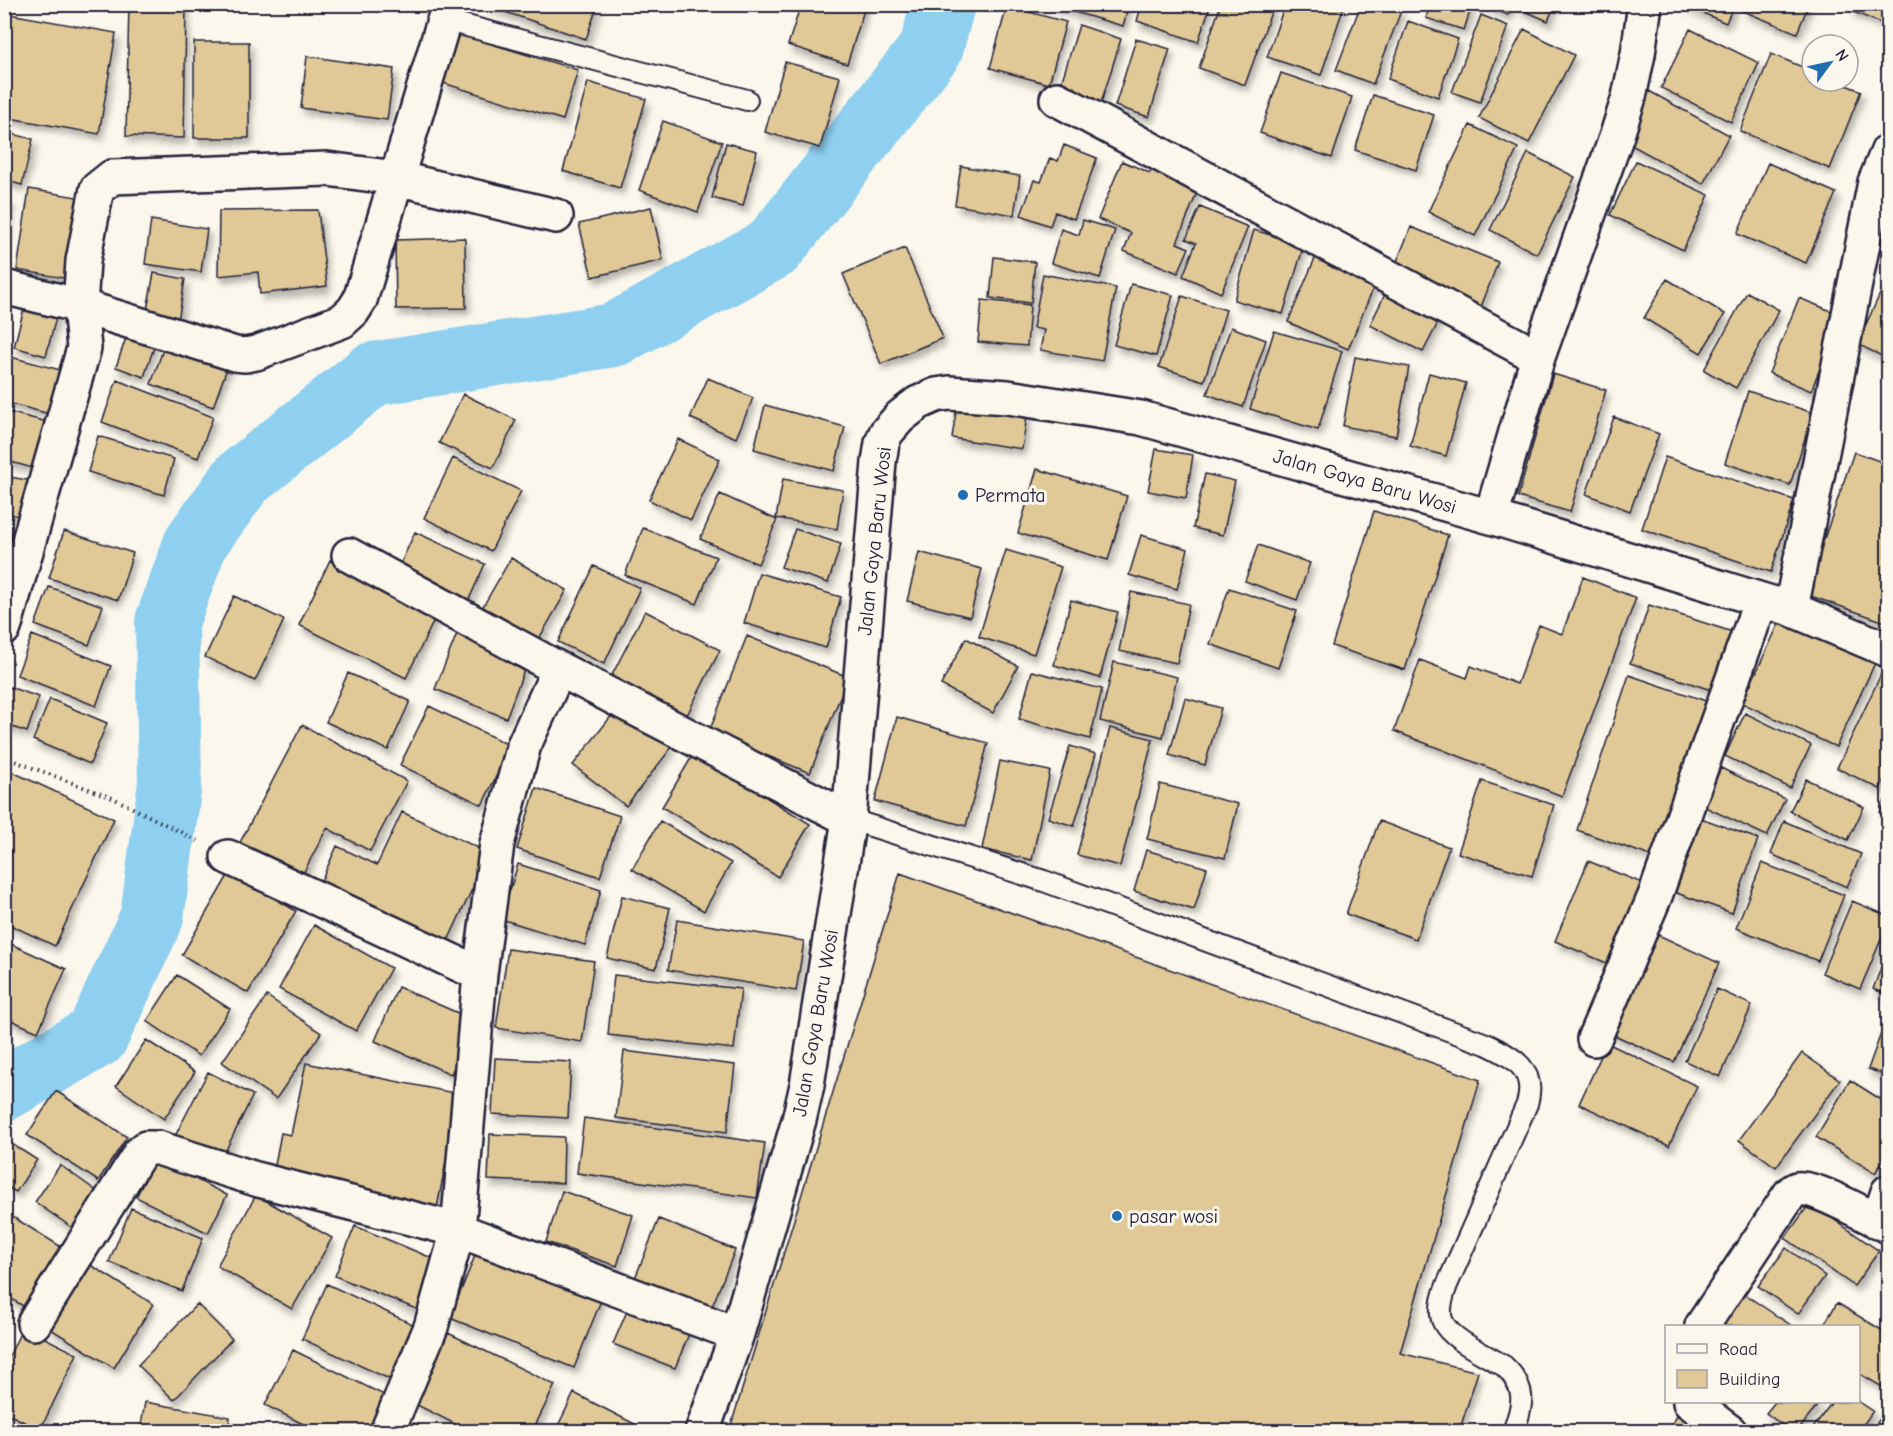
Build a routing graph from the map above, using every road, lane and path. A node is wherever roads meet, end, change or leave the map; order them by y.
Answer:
1 (1645, 4) edge
2 (446, 12) edge
3 (1056, 99) dead end
4 (747, 100) dead end
5 (1888, 151) edge
6 (396, 177) junction
7 (556, 216) dead end
8 (4, 287) edge
9 (80, 306) junction
10 (1538, 357) junction
11 (1491, 517) junction
12 (349, 555) dead end
13 (1776, 604) junction
14 (4, 628) edge
15 (1888, 650) edge
16 (559, 669) junction
17 (4, 757) edge
18 (849, 819) junction
19 (228, 857) joint
20 (480, 974) junction
21 (1594, 1039) dead end
22 (1885, 1213) edge
23 (458, 1230) junction
24 (34, 1323) dead end
25 (1703, 1325) edge
26 (736, 1334) junction
27 (1693, 1403) edge
28 (387, 1431) edge
29 (702, 1431) edge
30 (1513, 1431) edge
31 (1730, 1431) edge

1 - 10 street
2 - 4 lane
2 - 6 street
3 - 10 street
5 - 13 street
6 - 7 street
6 - 9 street
6 - 9 street
8 - 9 street
9 - 14 street
10 - 11 street
11 - 13 street, Jalan Gaya Baru Wosi
11 - 18 street, Jalan Gaya Baru Wosi
12 - 16 street
13 - 15 street, Jalan Gaya Baru Wosi
13 - 21 street
16 - 18 street
16 - 20 street
17 - 19 path
18 - 26 street, Jalan Gaya Baru Wosi
18 - 30 lane
19 - 20 street
20 - 23 street
22 - 25 street
23 - 24 street
23 - 26 street
23 - 28 street
26 - 29 street, Jalan Gaya Baru Wosi
27 - 31 street

